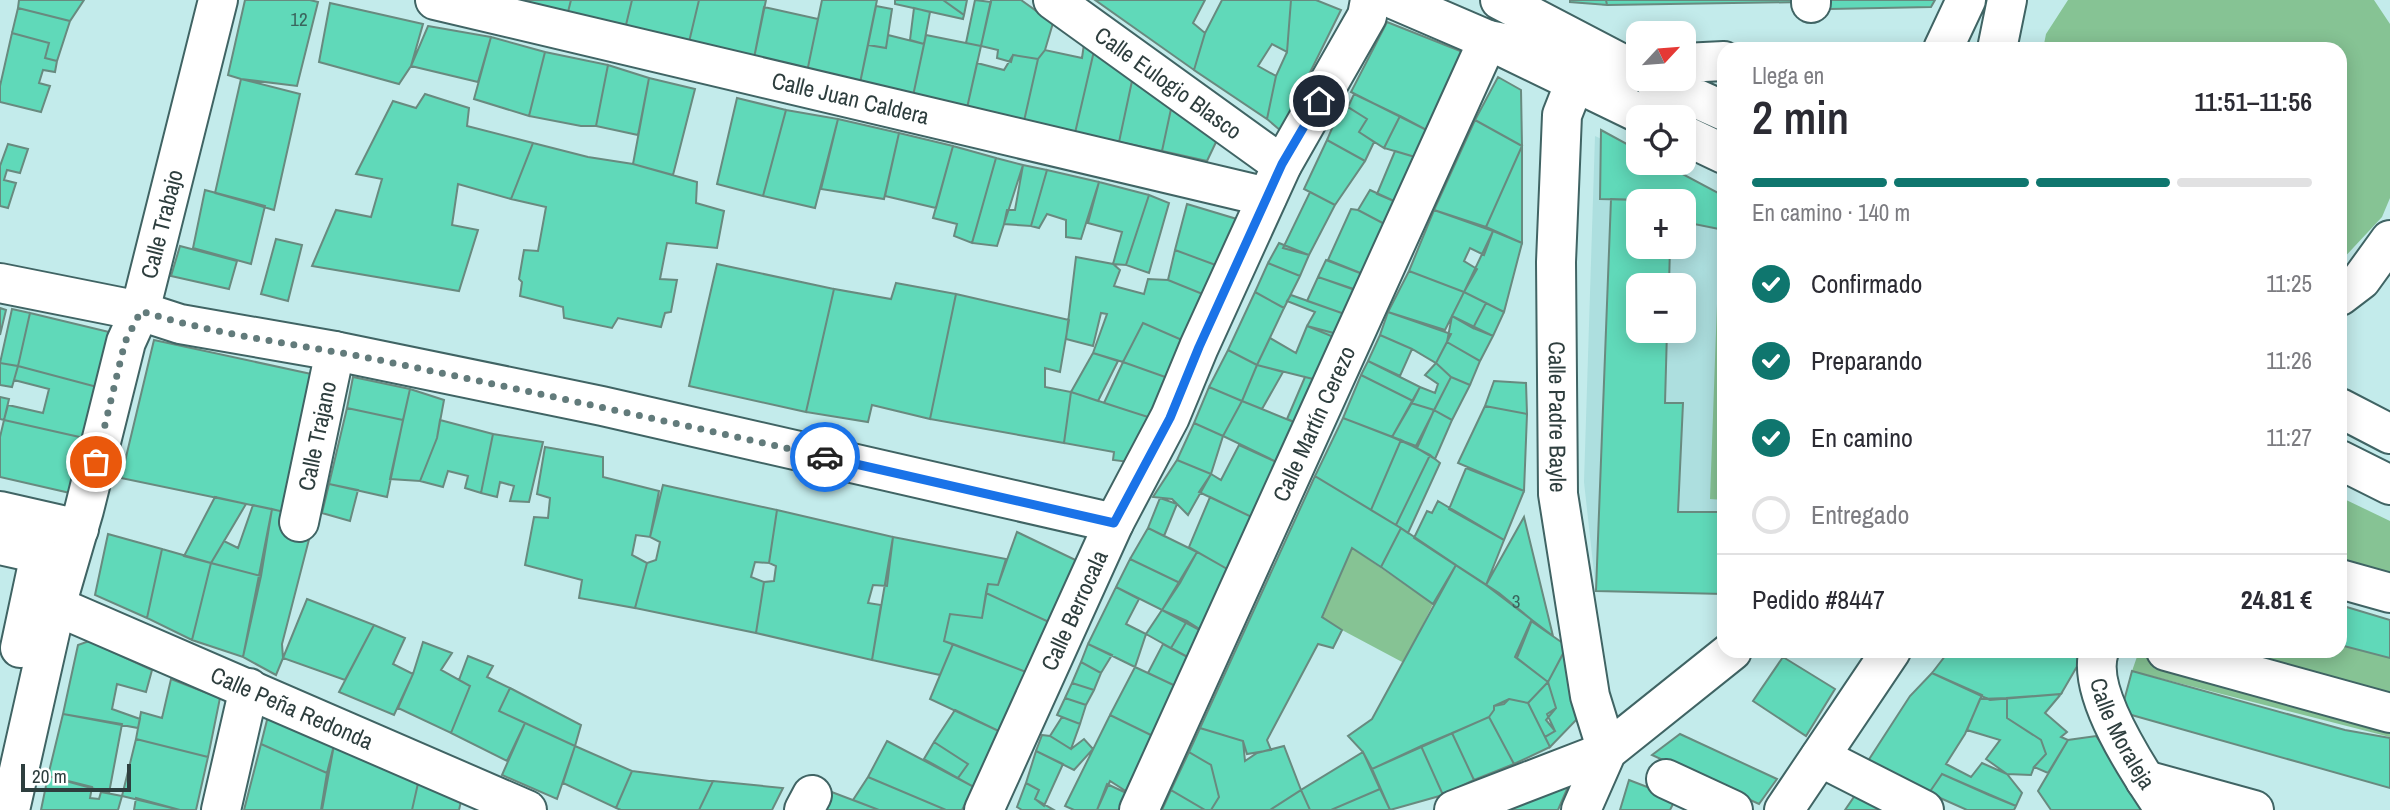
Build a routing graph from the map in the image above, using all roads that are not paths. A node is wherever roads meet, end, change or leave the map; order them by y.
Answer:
1 (218, 0) edge
2 (435, 0) edge
3 (1053, 0) edge
4 (1370, 0) edge
5 (1395, 0) edge
6 (1500, 0) edge
7 (1966, 0) edge
8 (2007, 0) edge
9 (496, 7) edge
10 (1488, 40) junction
11 (1946, 42) edge
12 (1998, 42) edge
13 (1626, 56) edge
14 (1626, 67) edge
15 (1626, 78) edge
16 (1575, 82) junction
17 (1693, 91) edge
18 (1717, 106) edge
19 (1626, 107) edge
20 (1696, 141) edge
21 (1717, 151) edge
22 (1275, 181) junction
23 (2390, 240) edge
24 (2364, 280) edge
25 (0, 283) edge
26 (141, 311) junction
27 (335, 351) junction
28 (2347, 412) edge
29 (2390, 434) edge
30 (2347, 464) edge
31 (2390, 485) edge
32 (0, 512) edge
33 (299, 522) dead end
34 (1114, 523) junction
35 (79, 529) junction
36 (0, 545) edge
37 (2347, 581) edge
38 (2390, 593) edge
39 (56, 606) junction
40 (1723, 658) edge
41 (1886, 658) edge
42 (2097, 658) edge
43 (2191, 658) edge
44 (248, 688) junction
45 (2390, 712) edge
46 (0, 739) edge
47 (1607, 751) junction
48 (1820, 757) junction
49 (1665, 779) dead end
50 (2155, 795) edge
51 (10, 810) edge
52 (221, 810) edge
53 (527, 810) edge
54 (984, 810) edge
55 (1139, 810) edge
56 (1454, 810) edge
57 (1581, 810) edge
58 (1733, 810) edge
59 (1784, 810) edge
60 (1924, 810) edge
61 (2254, 810) edge

1 - 26 street, Calle Trabajo
2 - 9 street, Calle Juan Caldera
3 - 22 street, Calle Eulogio Blasco
4 - 22 street, Calle Berrocala
5 - 10 street
6 - 13 street
7 - 11 street
8 - 12 street
9 - 22 street, Calle Juan Caldera
10 - 14 street
10 - 16 street
10 - 55 street, Calle Martín Cerezo
15 - 16 street
16 - 19 street
16 - 47 street, Calle Padre Bayle
17 - 18 street
20 - 21 street
22 - 34 street, Calle Berrocala
23 - 24 street
25 - 26 street, Calle Trajano
26 - 27 street, Calle Trajano
26 - 35 street, Calle Trabajo
27 - 33 street, Calle Trajano
27 - 34 street, Calle Trajano
28 - 29 street
30 - 31 street
32 - 35 street
34 - 54 street, Calle Berrocala
35 - 39 street, Calle Trabajo
36 - 46 street
37 - 38 street
39 - 44 street, Calle Peña Redonda
39 - 51 street, Calle Trabajo
40 - 47 street
41 - 48 street
42 - 50 street, Calle Moraleja
43 - 45 street
44 - 52 street
44 - 53 street, Calle Peña Redonda
47 - 56 street
47 - 57 street
48 - 59 street
48 - 60 street
49 - 58 street
50 - 61 street

